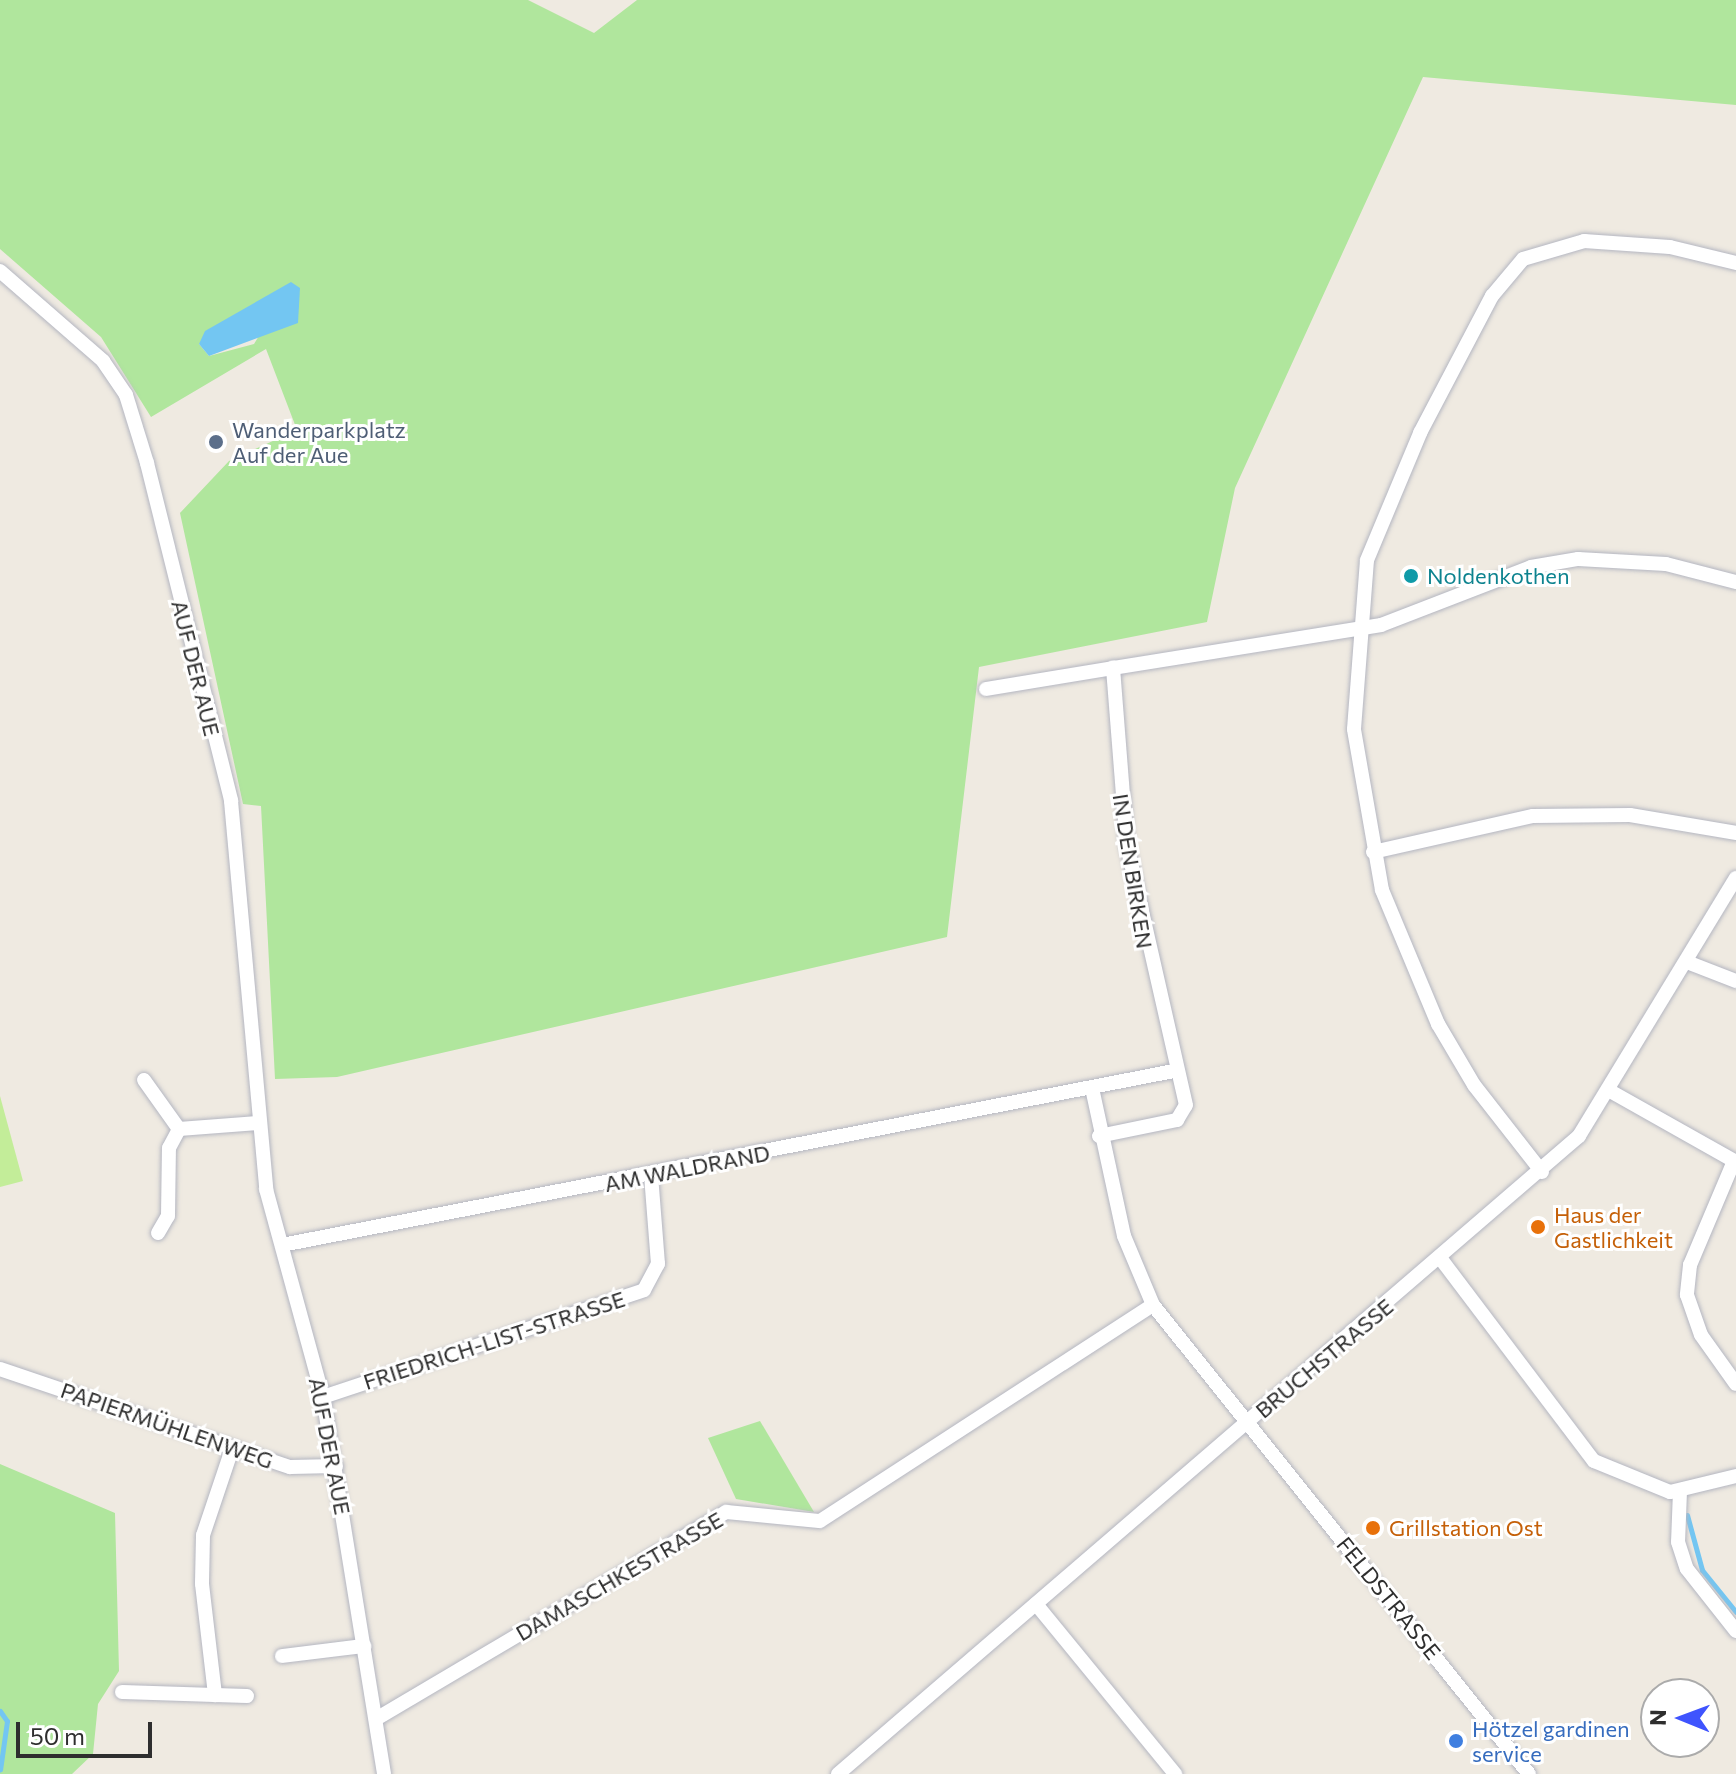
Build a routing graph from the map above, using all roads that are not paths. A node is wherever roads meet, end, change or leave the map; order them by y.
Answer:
1 (1736, 263) edge
2 (0, 271) edge
3 (1736, 582) edge
4 (1358, 629) junction
5 (1113, 668) junction
6 (986, 689) dead end
7 (1736, 833) edge
8 (1373, 852) junction
9 (1736, 878) edge
10 (1687, 962) junction
11 (1736, 981) edge
12 (1174, 1071) junction
13 (144, 1080) dead end
14 (1092, 1088) junction
15 (1610, 1091) junction
16 (258, 1123) junction
17 (179, 1129) junction
18 (1099, 1136) junction
19 (1735, 1161) edge
20 (1542, 1172) junction
21 (651, 1176) junction
22 (158, 1233) dead end
23 (282, 1245) junction
24 (1441, 1259) junction
25 (1153, 1305) junction
26 (0, 1369) edge
27 (1736, 1384) edge
28 (323, 1397) junction
29 (1248, 1422) junction
30 (232, 1449) junction
31 (336, 1466) junction
32 (1736, 1476) edge
33 (1680, 1491) junction
34 (1036, 1604) junction
35 (1736, 1631) edge
36 (364, 1646) junction
37 (282, 1656) dead end
38 (122, 1692) dead end
39 (215, 1695) junction
40 (247, 1696) dead end
41 (376, 1719) junction
42 (384, 1774) edge
43 (838, 1774) edge
44 (1175, 1774) edge
45 (1529, 1774) edge

1 - 4 street
2 - 16 street, AUF DER AUE
3 - 4 street
4 - 5 street
4 - 8 street
5 - 6 street
5 - 12 street, IN DEN BIRKEN
7 - 8 street
8 - 20 street
9 - 10 street, BRUCHSTRASSE
10 - 11 street
10 - 15 street, BRUCHSTRASSE
12 - 14 street
12 - 18 street, IN DEN BIRKEN
13 - 17 street
14 - 18 street
14 - 21 street, AM WALDRAND
15 - 19 street
15 - 20 street, BRUCHSTRASSE
16 - 17 street
16 - 23 street, AUF DER AUE
17 - 22 street
18 - 25 street
19 - 27 street
20 - 24 street, BRUCHSTRASSE
21 - 23 street, AM WALDRAND
21 - 28 street, FRIEDRICH-LIST-STRASSE
23 - 28 street, AUF DER AUE
24 - 29 street, BRUCHSTRASSE
24 - 33 street
25 - 29 street
25 - 41 street, DAMASCHKESTRASSE
26 - 30 street, PAPIERMÜHLENWEG
28 - 31 street, AUF DER AUE
29 - 34 street, BRUCHSTRASSE
29 - 45 street, FELDSTRASSE
30 - 31 street, PAPIERMÜHLENWEG
30 - 39 street
31 - 36 street, AUF DER AUE
32 - 33 street
33 - 35 street
34 - 43 street, BRUCHSTRASSE
34 - 44 street
36 - 37 street
36 - 41 street, AUF DER AUE
38 - 39 street
39 - 40 street
41 - 42 street, AUF DER AUE

